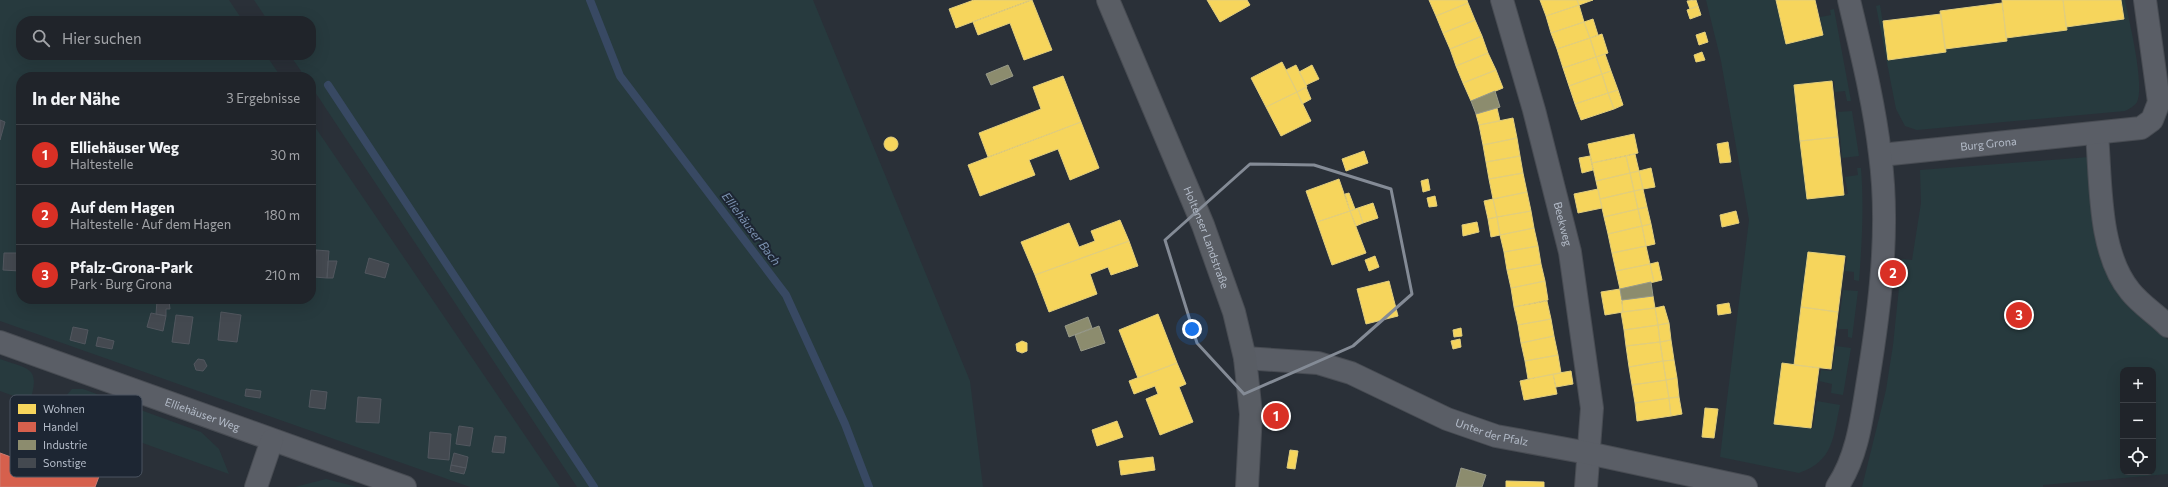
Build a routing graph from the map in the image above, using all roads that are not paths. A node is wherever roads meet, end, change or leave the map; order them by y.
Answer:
1 (1108, 0) edge
2 (1502, 0) edge
3 (1850, 0) edge
4 (2145, 0) edge
5 (2097, 134) junction
6 (1881, 155) junction
7 (2168, 326) edge
8 (0, 342) edge
9 (1245, 358) junction
10 (272, 440) junction
11 (1588, 453) junction
12 (256, 487) edge
13 (406, 487) edge
14 (1247, 487) edge
15 (1586, 487) edge
16 (1746, 487) edge
17 (1837, 487) edge

1 - 9 street, Holtenser Landstraße
2 - 11 street, Beekweg
3 - 6 street
4 - 5 street, Burg Grona
5 - 6 street, Burg Grona
5 - 7 street
6 - 17 street
8 - 10 street, Elliehäuser Weg
9 - 11 street, Unter der Pfalz
9 - 14 street, Holtenser Landstraße
10 - 12 street
10 - 13 street, Elliehäuser Weg
11 - 15 street, Beekweg
11 - 16 street, Unter der Pfalz

